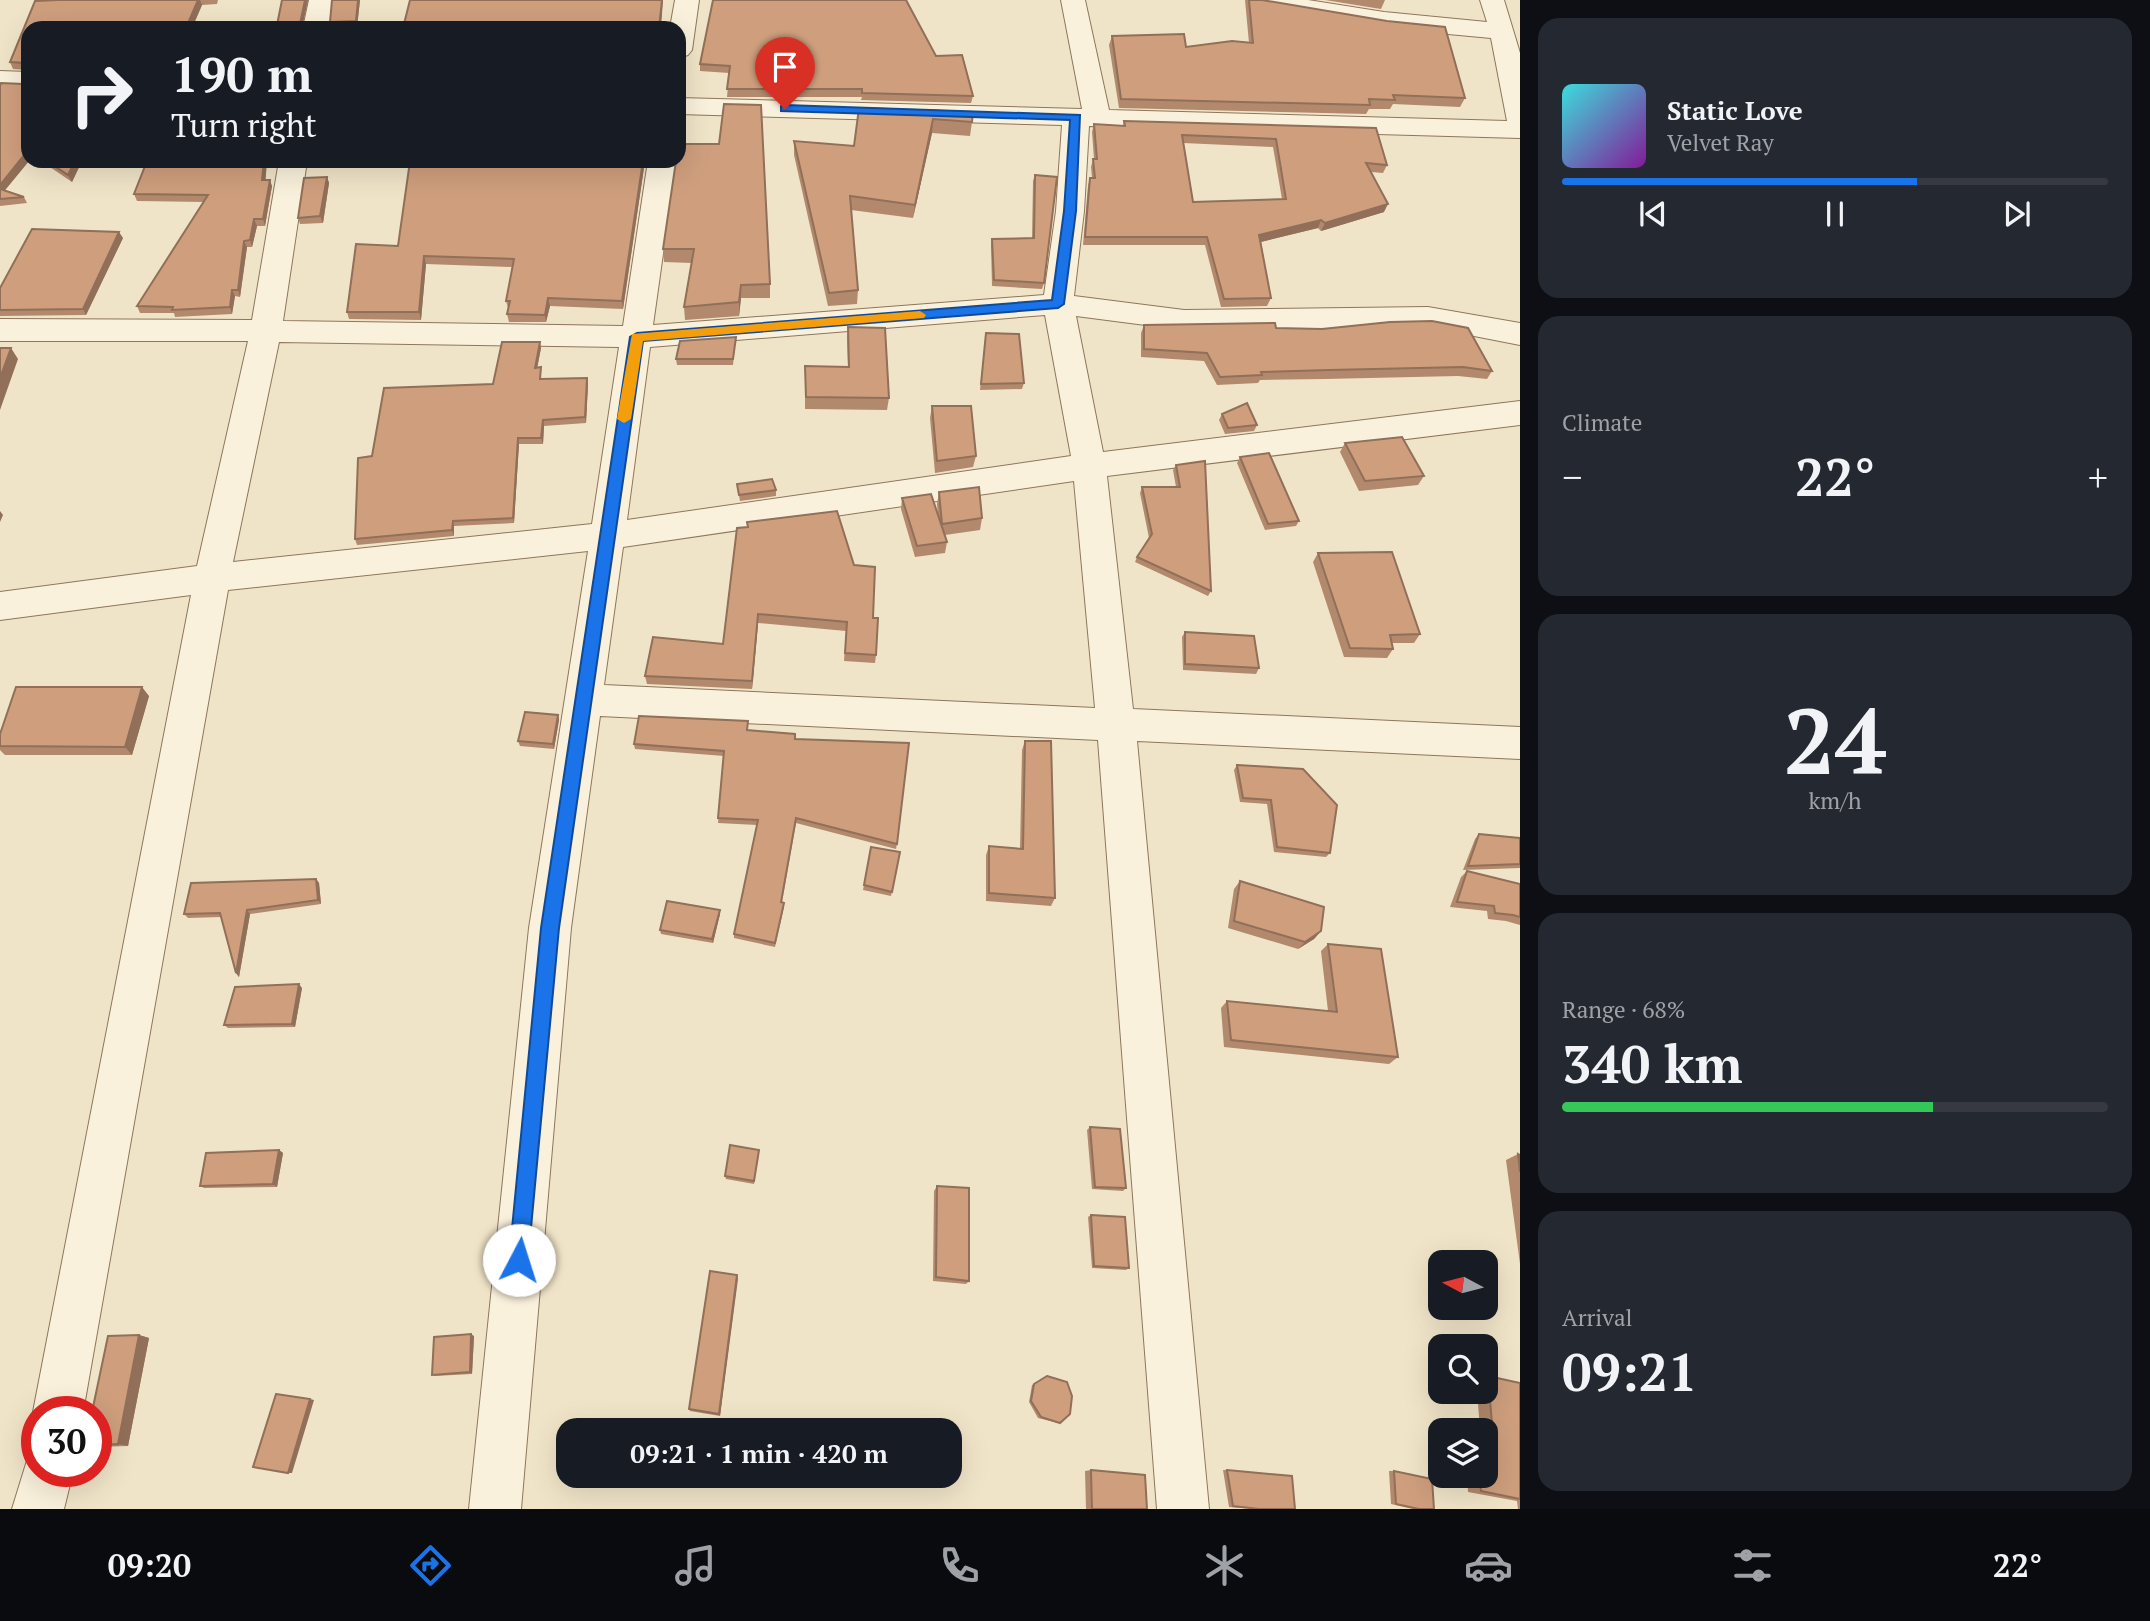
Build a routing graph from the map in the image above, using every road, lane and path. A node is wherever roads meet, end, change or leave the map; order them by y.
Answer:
1 (321, 0) edge
2 (687, 0) edge
3 (1073, 0) edge
4 (1262, 0) edge
5 (1492, 0) edge
6 (317, 21) edge
7 (684, 21) edge
8 (1503, 31) junction
9 (0, 79) edge
10 (21, 80) edge
11 (686, 106) edge
12 (1086, 117) junction
13 (1520, 121) edge
14 (1520, 130) edge
15 (292, 168) edge
16 (661, 168) edge
17 (1058, 304) junction
18 (0, 330) edge
19 (266, 331) junction
20 (1520, 334) edge
21 (637, 337) junction
22 (1520, 413) edge
23 (1089, 466) junction
24 (606, 536) junction
25 (212, 578) junction
26 (0, 606) edge
27 (582, 700) junction
28 (1116, 724) junction
29 (1520, 743) edge
30 (61, 1396) edge
31 (43, 1487) edge
32 (38, 1509) edge
33 (495, 1509) edge
34 (1182, 1509) edge

1 - 6 street
2 - 7 street
3 - 12 street
4 - 8 street
5 - 8 street
8 - 13 street
9 - 10 street
11 - 12 street
12 - 14 street
12 - 17 street
15 - 19 street
16 - 21 street
17 - 20 street
17 - 21 street
17 - 23 street
18 - 19 street
19 - 21 street
19 - 25 street
21 - 24 street
22 - 23 street
23 - 24 street
23 - 28 street
24 - 25 street
24 - 27 street
25 - 26 street
25 - 30 street
27 - 28 street
27 - 33 street
28 - 29 street
28 - 34 street
31 - 32 street

